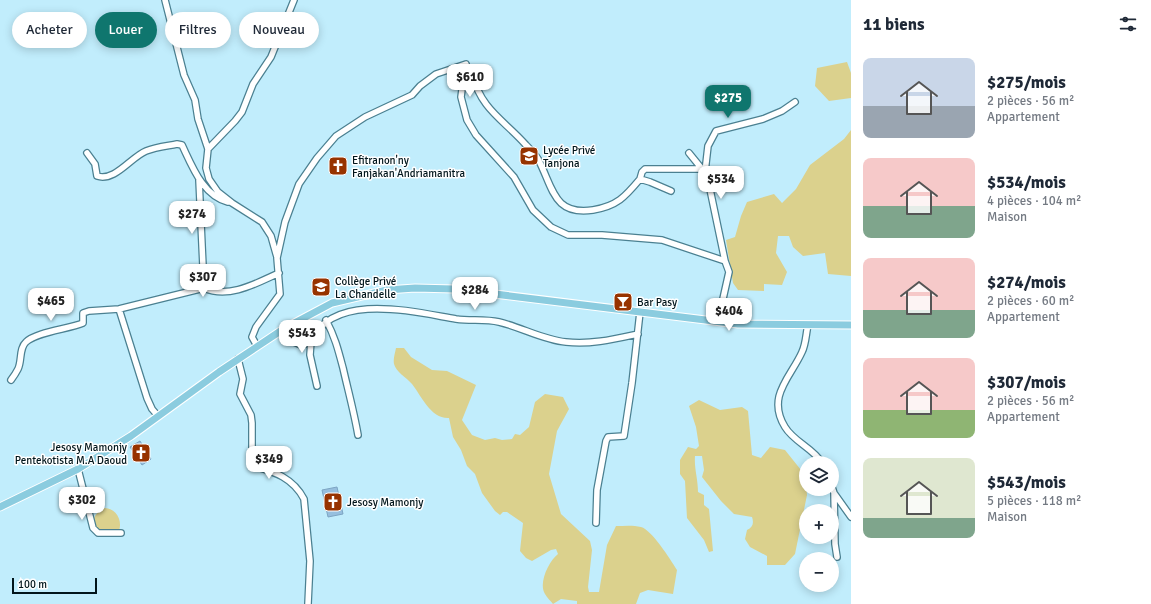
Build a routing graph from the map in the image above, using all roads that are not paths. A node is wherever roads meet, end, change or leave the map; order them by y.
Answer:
1 (165, 0) edge
2 (294, 0) edge
3 (466, 71) junction
4 (795, 102) dead end
5 (208, 148) junction
6 (689, 153) dead end
7 (87, 154) dead end
8 (704, 170) junction
9 (640, 179) junction
10 (199, 180) junction
11 (671, 191) dead end
12 (232, 203) junction
13 (277, 258) junction
14 (725, 261) junction
15 (279, 273) junction
16 (204, 288) junction
17 (119, 310) junction
18 (640, 312) junction
19 (326, 320) junction
20 (718, 321) junction
21 (808, 325) junction
22 (851, 325) edge
23 (285, 328) junction
24 (638, 334) junction
25 (311, 341) junction
26 (257, 346) junction
27 (238, 359) junction
28 (11, 380) dead end
29 (317, 386) dead end
30 (158, 416) junction
31 (358, 435) dead end
32 (818, 456) edge
33 (78, 469) junction
34 (833, 496) edge
35 (837, 496) edge
36 (0, 507) edge
37 (851, 517) edge
38 (596, 523) dead end
39 (121, 533) dead end
40 (836, 552) edge
41 (308, 604) edge

1 - 5 street
2 - 5 street
3 - 9 street
3 - 13 street
3 - 14 street
4 - 8 street
5 - 12 street
6 - 8 street
7 - 10 street
8 - 9 street
8 - 14 street
9 - 11 street
10 - 12 street
10 - 16 street
12 - 13 street
13 - 15 street
14 - 20 street
15 - 16 street
15 - 26 street
16 - 17 street
17 - 28 street
17 - 30 street
18 - 20 main road
18 - 23 main road
18 - 24 street
19 - 24 street
19 - 25 street
19 - 31 street
20 - 21 main road
21 - 22 main road
21 - 32 street
23 - 25 street
23 - 26 main road
24 - 38 street
25 - 29 street
26 - 27 main road
27 - 30 main road
27 - 41 street
30 - 33 main road
33 - 36 main road
33 - 39 street
34 - 40 street
35 - 37 street

